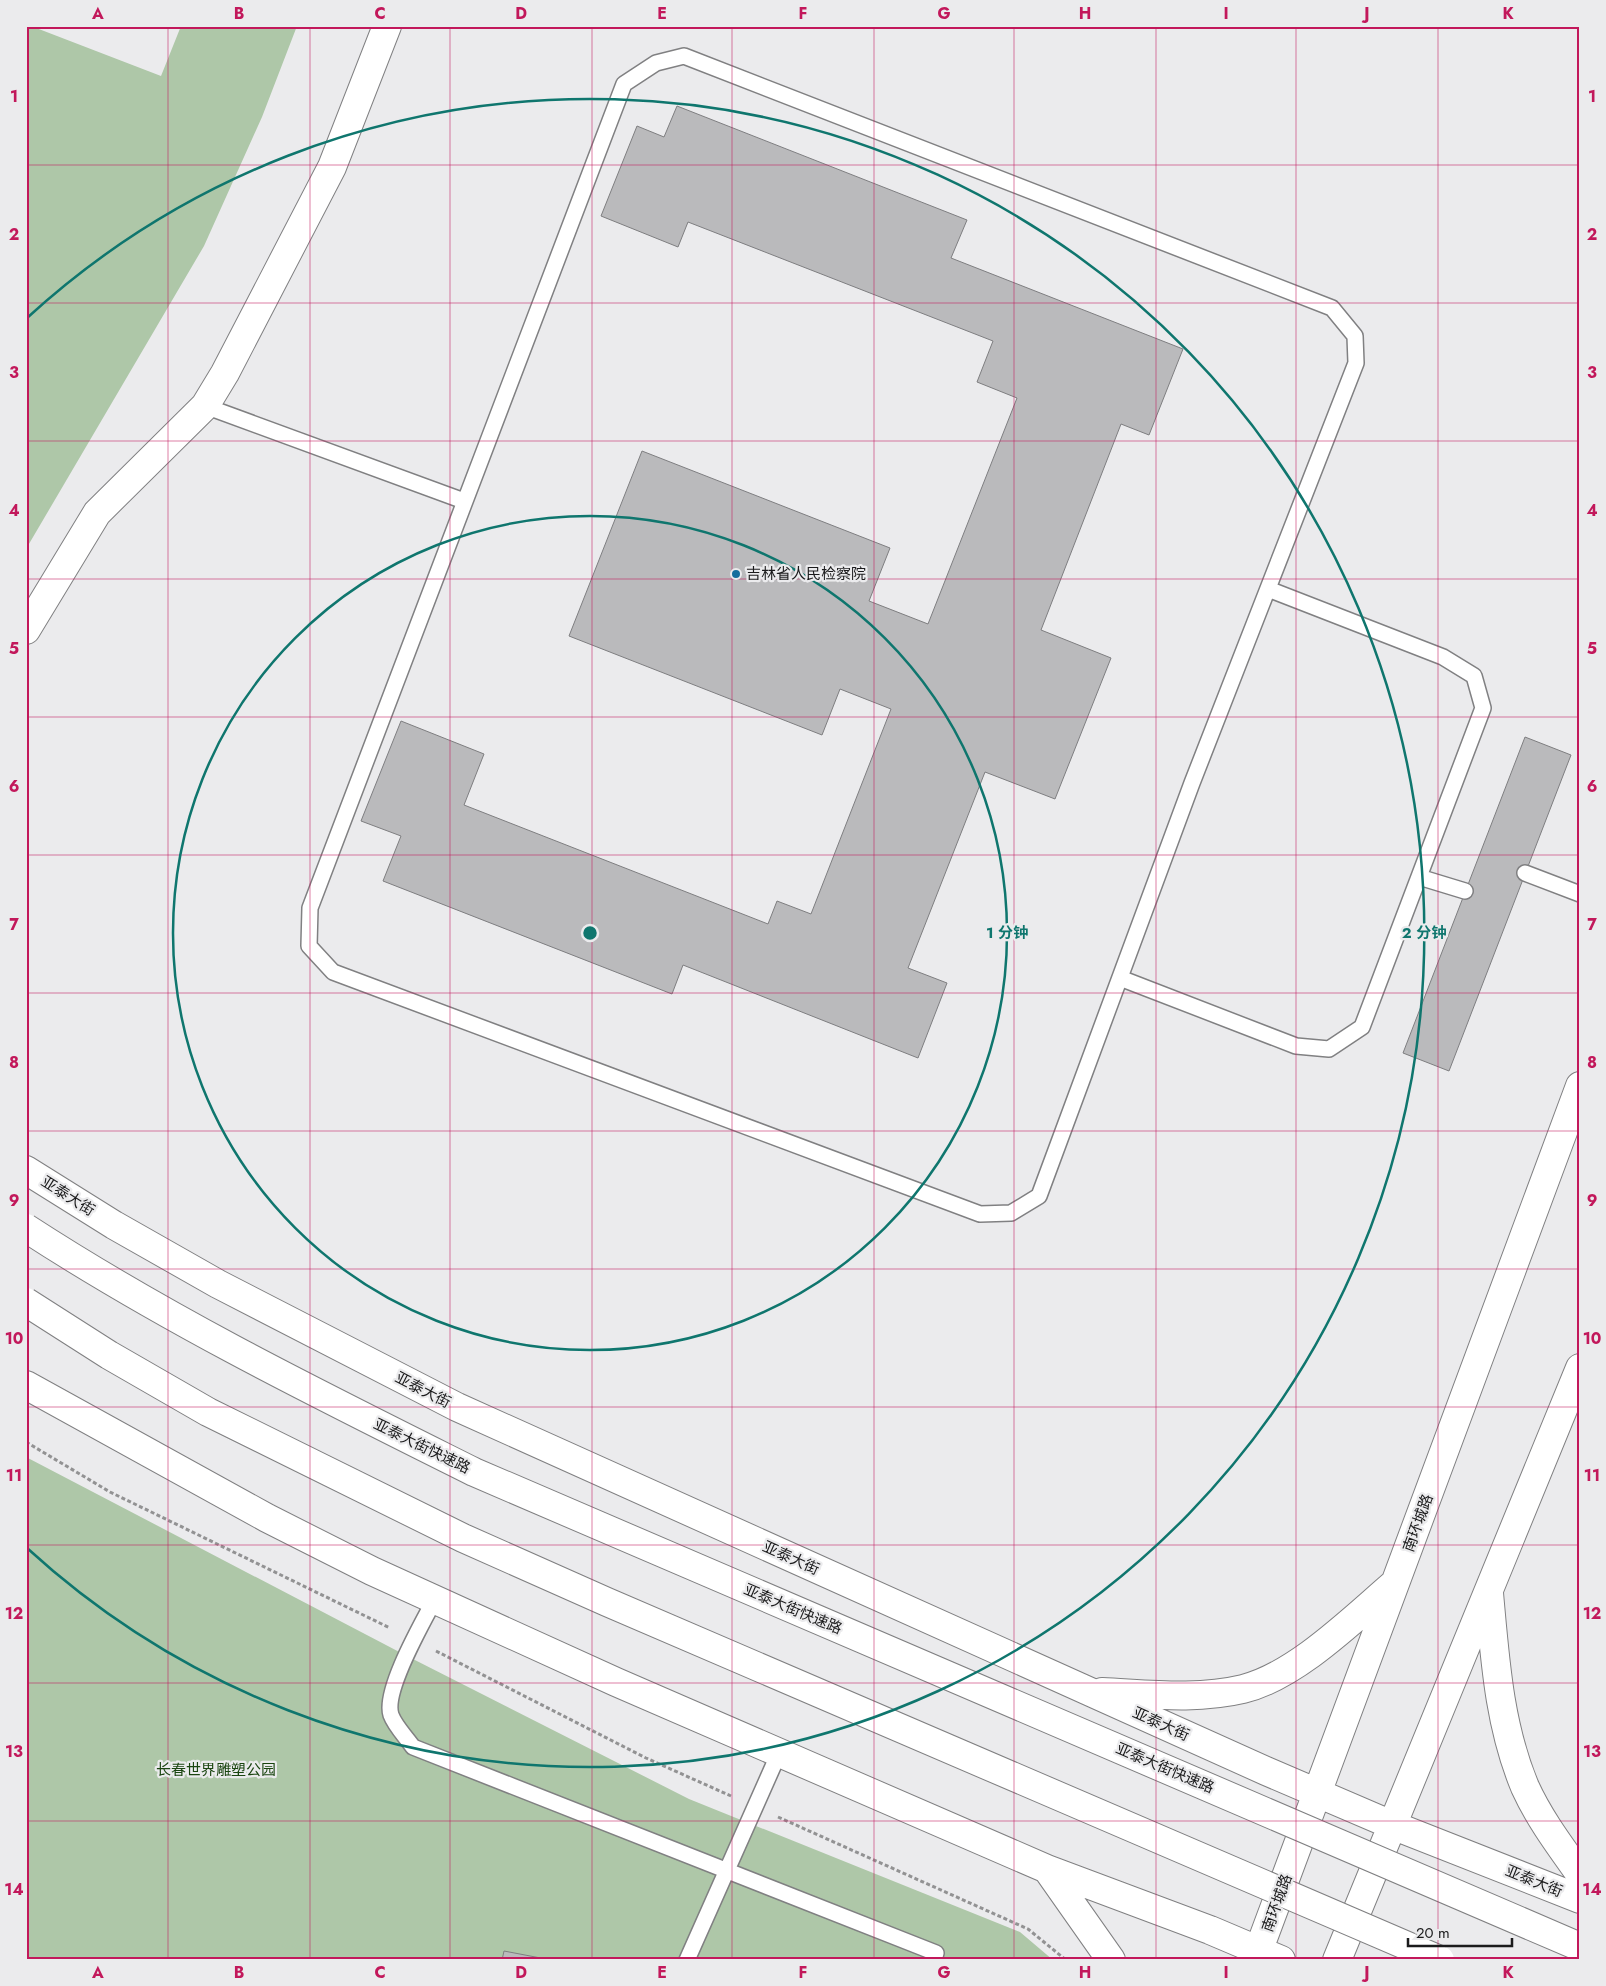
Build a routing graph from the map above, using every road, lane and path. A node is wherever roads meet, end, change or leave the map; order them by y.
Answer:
1 (387, 26) edge
2 (206, 406) junction
3 (464, 501) junction
4 (1268, 589) junction
5 (26, 630) edge
6 (1525, 873) dead end
7 (1419, 877) junction
8 (1465, 891) dead end
9 (1580, 894) edge
10 (1120, 978) junction
11 (1580, 1086) edge
12 (26, 1170) edge
13 (26, 1228) edge
14 (26, 1302) edge
15 (1580, 1368) edge
16 (26, 1385) edge
17 (26, 1442) edge
18 (1396, 1583) junction
19 (1488, 1590) junction
20 (435, 1599) junction
21 (414, 1640) junction
22 (1086, 1691) junction
23 (780, 1753) junction
24 (1318, 1793) junction
25 (754, 1807) junction
26 (1392, 1825) junction
27 (1048, 1869) junction
28 (727, 1871) junction
29 (1580, 1874) edge
30 (1580, 1899) edge
31 (1580, 1948) edge
32 (1265, 1957) edge
33 (687, 1960) edge
34 (934, 1960) edge
35 (1066, 1960) edge
36 (1111, 1960) edge
37 (1337, 1960) edge
38 (1440, 1960) edge

1 - 2 main road
2 - 3 lane
2 - 5 main road
3 - 4 lane
3 - 10 lane
4 - 7 lane
4 - 10 lane
6 - 9 lane
7 - 8 lane
7 - 10 lane
11 - 18 main road, 南环城路
12 - 22 main road, 亚泰大街
13 - 31 main road, 亚泰大街快速路, bridge
14 - 38 main road, bridge
15 - 19 main road
16 - 20 main road
17 - 21 path
18 - 22 main road
18 - 24 main road, 南环城路
19 - 26 main road
19 - 29 main road
20 - 21 lane
20 - 23 main road
21 - 25 path
21 - 28 lane
22 - 24 main road, 亚泰大街
23 - 25 lane
23 - 27 main road
24 - 26 main road, 亚泰大街
24 - 32 main road, 南环城路
25 - 28 lane
25 - 35 path
26 - 30 main road, 亚泰大街
26 - 37 main road
27 - 32 main road
27 - 36 main road
28 - 33 lane
28 - 34 lane

